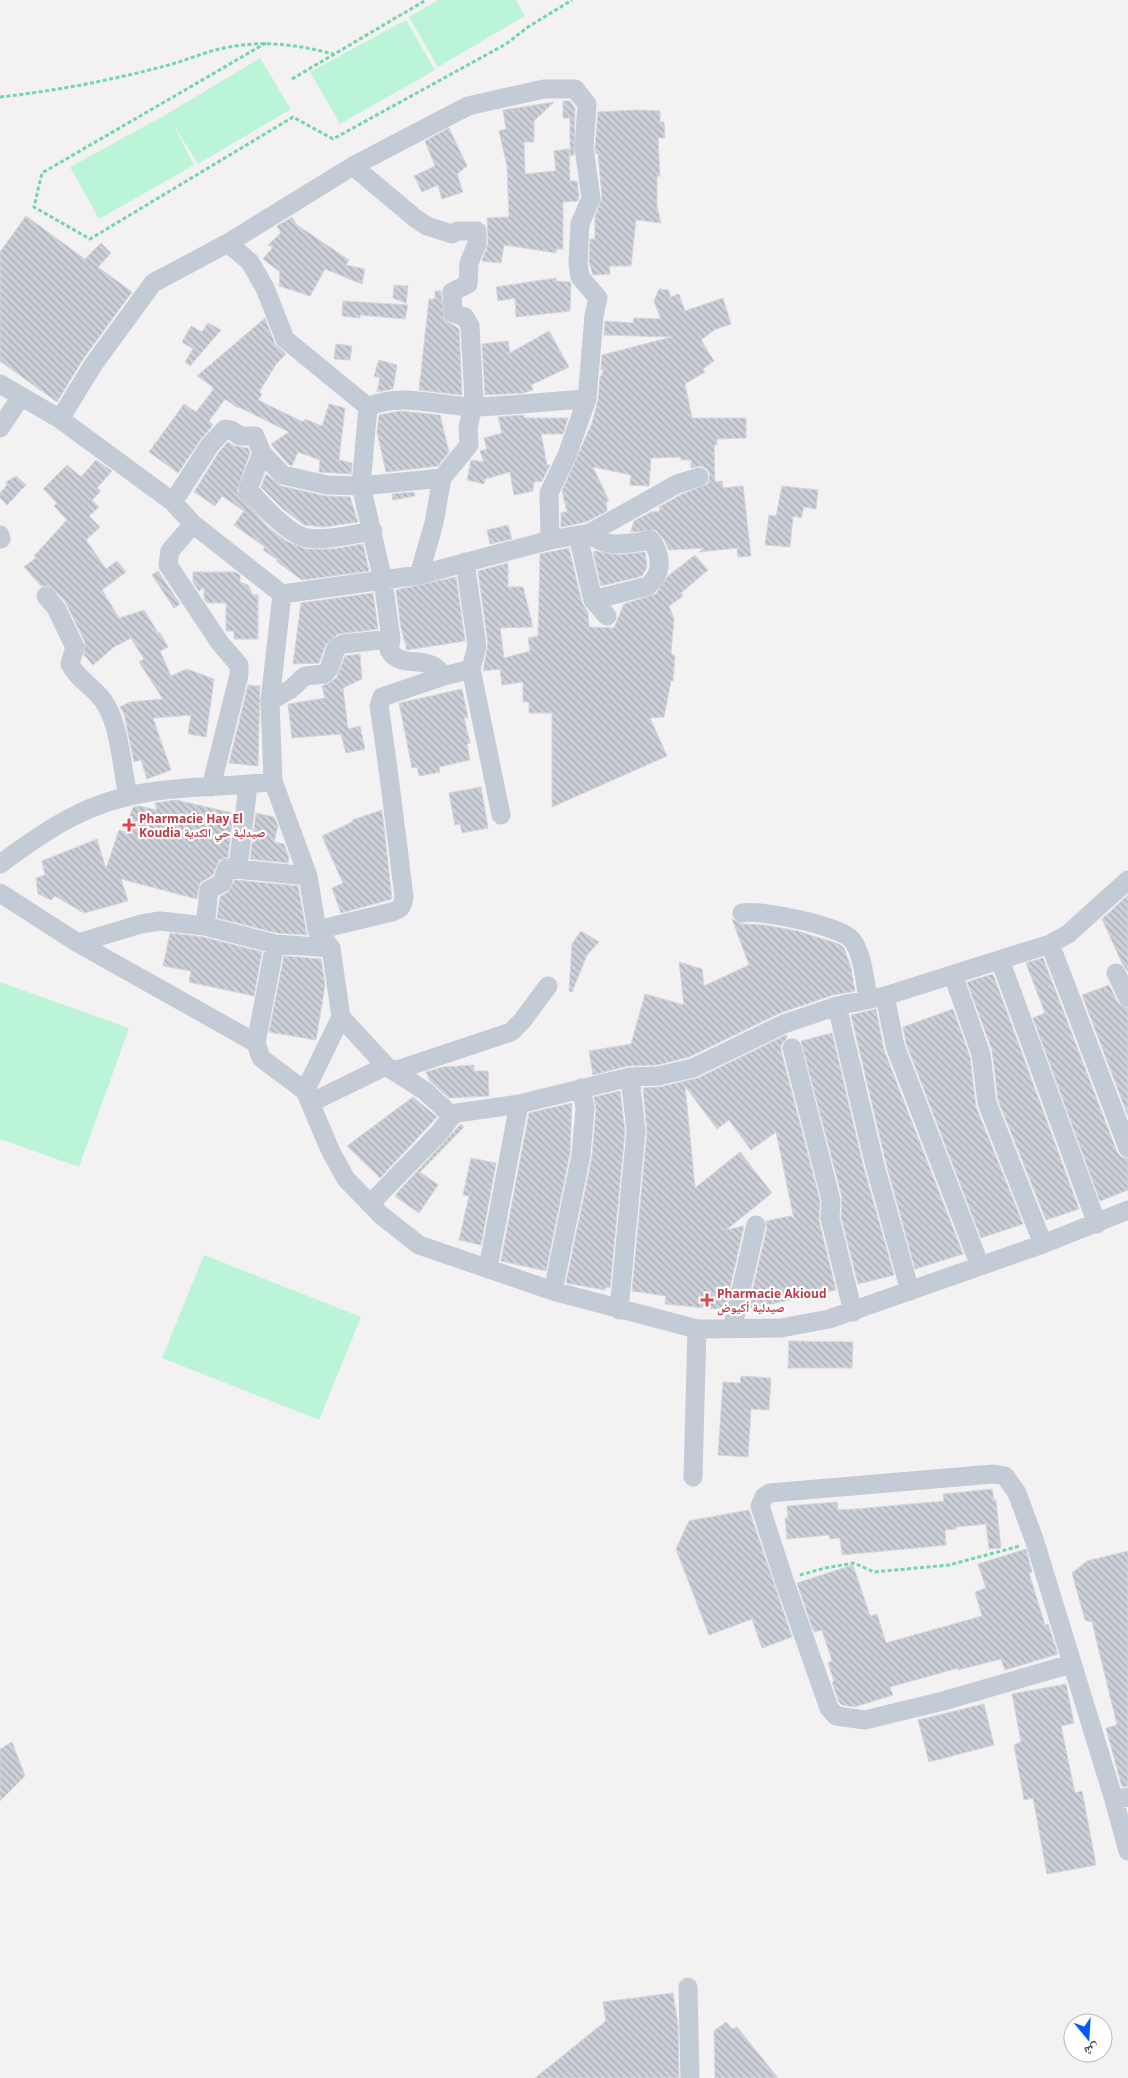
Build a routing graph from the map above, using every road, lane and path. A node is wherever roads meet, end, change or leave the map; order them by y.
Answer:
1 (426, 0) edge
2 (572, 0) edge
3 (266, 42) junction
4 (333, 54) junction
5 (292, 80) dead end
6 (0, 96) edge
7 (353, 166) junction
8 (228, 243) junction
9 (0, 384) edge
10 (21, 397) junction
11 (587, 399) junction
12 (368, 407) junction
13 (474, 407) junction
14 (60, 419) junction
15 (0, 428) edge
16 (262, 453) junction
17 (699, 477) dead end
18 (442, 478) junction
19 (361, 486) junction
20 (173, 502) junction
21 (194, 524) junction
22 (373, 531) junction
23 (584, 534) junction
24 (550, 540) junction
25 (465, 562) junction
26 (419, 576) junction
27 (383, 580) junction
28 (282, 594) junction
29 (46, 596) dead end
30 (593, 600) junction
31 (607, 616) dead end
32 (391, 640) junction
33 (471, 670) junction
34 (444, 676) junction
35 (270, 701) junction
36 (272, 782) junction
37 (248, 786) junction
38 (211, 787) junction
39 (128, 796) junction
40 (501, 815) dead end
41 (0, 864) edge
42 (238, 867) junction
43 (308, 876) junction
44 (1128, 880) edge
45 (0, 893) edge
46 (742, 913) dead end
47 (205, 926) junction
48 (317, 930) junction
49 (78, 943) junction
50 (275, 944) junction
51 (1050, 944) junction
52 (331, 948) junction
53 (1000, 960) junction
54 (1116, 973) dead end
55 (952, 975) junction
56 (548, 986) dead end
57 (877, 997) junction
58 (1128, 998) edge
59 (836, 1006) junction
60 (341, 1017) junction
61 (256, 1043) junction
62 (792, 1048) dead end
63 (390, 1069) junction
64 (630, 1077) junction
65 (581, 1088) junction
66 (307, 1097) junction
67 (519, 1104) junction
68 (452, 1116) junction
69 (1128, 1148) edge
70 (370, 1204) junction
71 (1128, 1210) edge
72 (1097, 1224) junction
73 (756, 1225) dead end
74 (1043, 1244) junction
75 (980, 1266) junction
76 (488, 1268) junction
77 (553, 1291) junction
78 (910, 1291) junction
79 (619, 1310) junction
80 (853, 1312) junction
81 (698, 1329) junction
82 (732, 1329) junction
83 (693, 1477) dead end
84 (1035, 1542) junction
85 (784, 1580) junction
86 (1071, 1664) junction
87 (1121, 1799) edge
88 (1128, 1851) edge
89 (688, 1987) dead end
90 (690, 2078) edge

1 - 4 path
2 - 3 path
3 - 4 path
3 - 6 path
4 - 5 path
7 - 8 street
7 - 11 street
7 - 13 street
8 - 12 street
8 - 14 street
9 - 10 street
10 - 14 street
10 - 15 street
11 - 13 street
11 - 24 street
12 - 13 street
12 - 19 street
13 - 18 street
14 - 20 street
16 - 19 street
16 - 20 street
16 - 22 street
17 - 23 street
18 - 19 street
18 - 26 street
19 - 22 street
20 - 21 street
21 - 28 street
21 - 38 street
22 - 27 street
23 - 24 street
23 - 30 street
23 - 30 street
24 - 25 street
25 - 26 street
25 - 33 street
26 - 27 street
27 - 28 street
27 - 32 street
28 - 35 street
29 - 39 street
30 - 31 street
32 - 34 street
32 - 35 street
33 - 34 street
33 - 40 street
34 - 48 street
35 - 36 street
36 - 37 street
36 - 43 street
37 - 38 street
37 - 42 street
38 - 39 street
39 - 41 street
42 - 43 street
42 - 47 street
43 - 48 street
44 - 51 street
45 - 49 street
46 - 57 street
47 - 49 street
47 - 50 street
48 - 52 street
49 - 61 street
50 - 52 street
50 - 61 street
51 - 53 street
51 - 69 street
52 - 60 street
53 - 55 street
53 - 72 street
54 - 58 street
55 - 57 street
55 - 74 street
56 - 63 street
57 - 59 street
57 - 75 street
59 - 64 street
59 - 78 street
60 - 63 street
60 - 66 street
61 - 66 street
62 - 80 street
63 - 66 street
63 - 68 street
64 - 65 street
64 - 79 street
65 - 67 street
65 - 77 street
66 - 70 street
67 - 68 street
67 - 76 street
68 - 70 street
70 - 76 street
71 - 72 street
72 - 74 street
73 - 82 street
74 - 75 street
75 - 78 street
76 - 77 street
77 - 79 street
78 - 80 street
79 - 81 street
80 - 82 street
81 - 82 street
81 - 83 street
84 - 85 path
84 - 85 street
84 - 86 street
85 - 86 street
86 - 87 street
87 - 88 street
89 - 90 street

